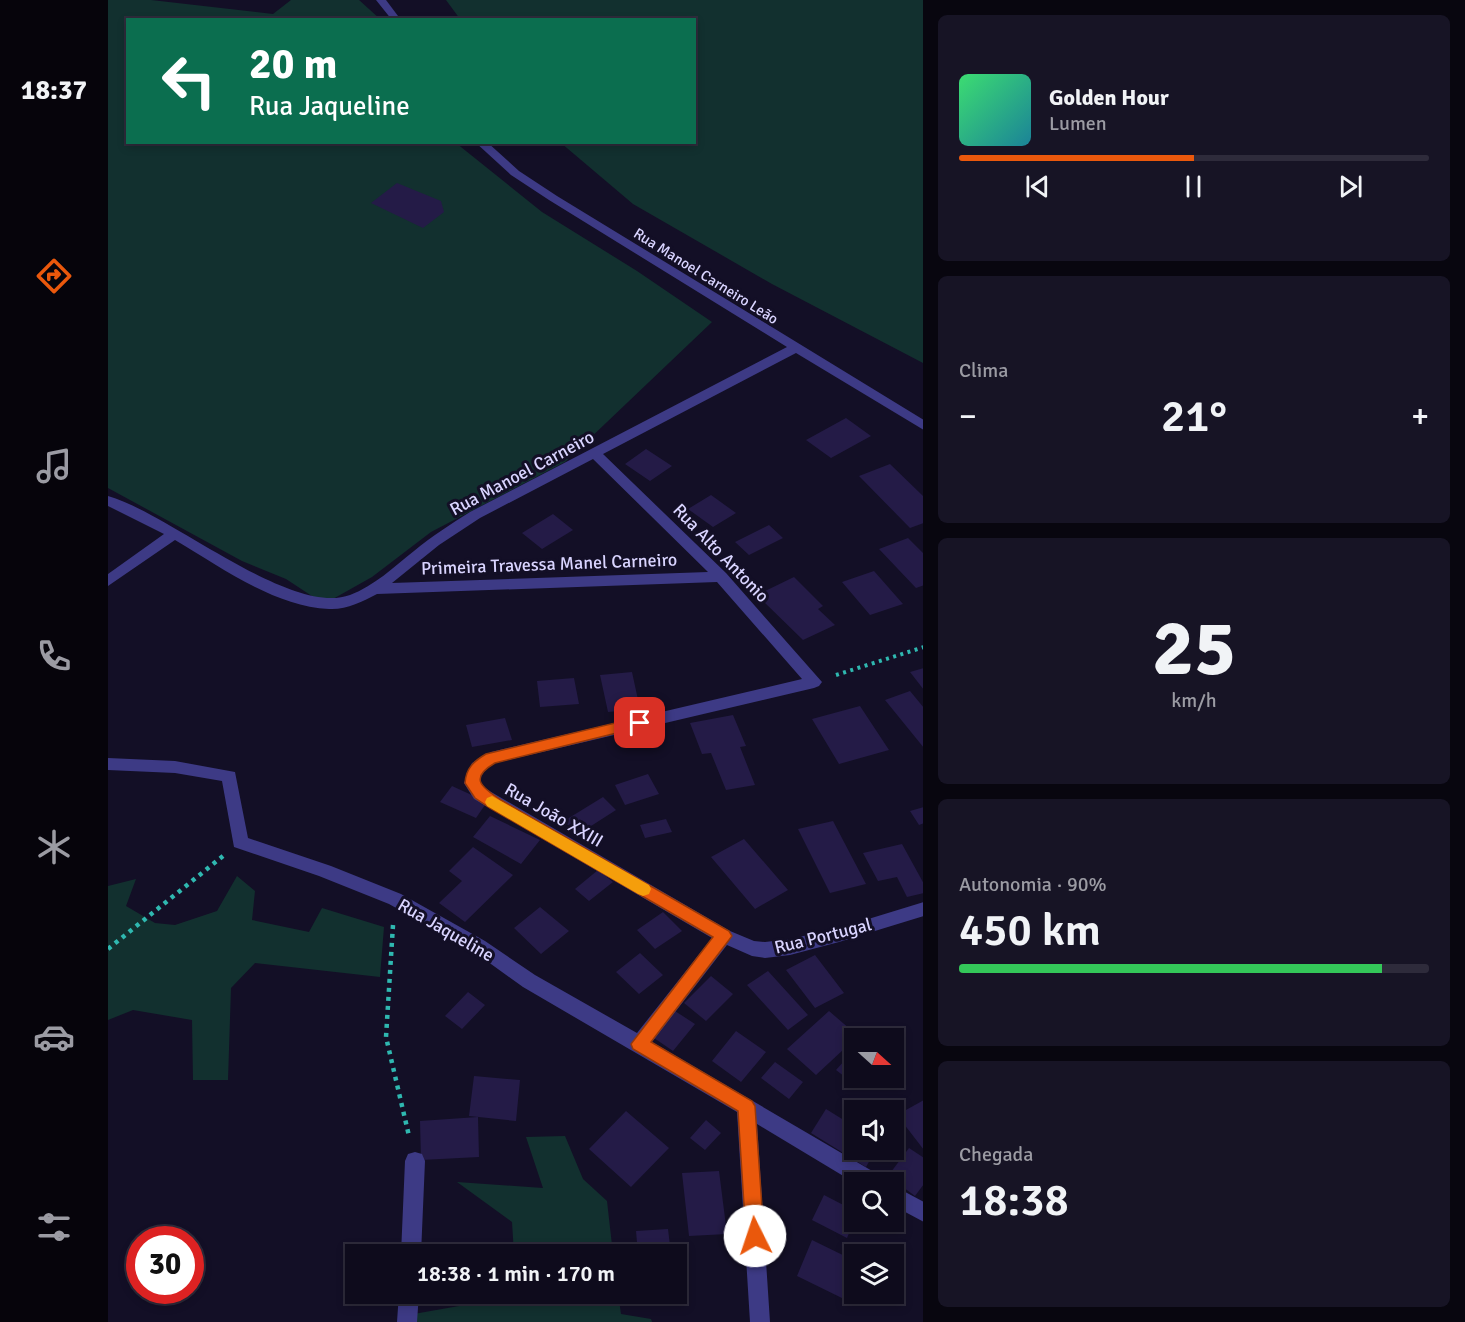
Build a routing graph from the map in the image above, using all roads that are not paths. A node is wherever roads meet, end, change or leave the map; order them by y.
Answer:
1 (381, 0) edge
2 (395, 18) edge
3 (482, 144) edge
4 (795, 348) junction
5 (923, 425) edge
6 (596, 454) junction
7 (108, 501) edge
8 (174, 534) junction
9 (721, 578) junction
10 (108, 581) edge
11 (377, 589) junction
12 (814, 682) joint
13 (108, 764) edge
14 (923, 909) edge
15 (724, 936) junction
16 (639, 1044) junction
17 (746, 1106) junction
18 (415, 1161) road end
19 (855, 1172) edge
20 (904, 1201) edge
21 (923, 1212) edge
22 (411, 1244) edge
23 (409, 1304) edge
24 (408, 1322) edge
25 (760, 1322) edge

1 - 2 street
3 - 4 street, Rua Manoel Carneiro Leão
4 - 5 street, Rua Manoel Carneiro Leão
4 - 6 street, Rua Manoel Carneiro
6 - 9 street, Rua Alto Antonio
6 - 11 street, Rua Manoel Carneiro
7 - 8 street, Rua Manoel Carneiro
8 - 10 street
8 - 11 street, Rua Manoel Carneiro
9 - 11 street, Primeira Travessa Manel Carneiro
9 - 12 street, Rua Alto Antonio
12 - 15 street, Rua João XXIII
13 - 16 street, Rua Jaqueline
14 - 15 street, Rua Portugal
15 - 16 street
16 - 17 street, Rua Jaqueline
17 - 19 street, Rua Jaqueline
17 - 25 street
18 - 22 street
20 - 21 street
23 - 24 street

